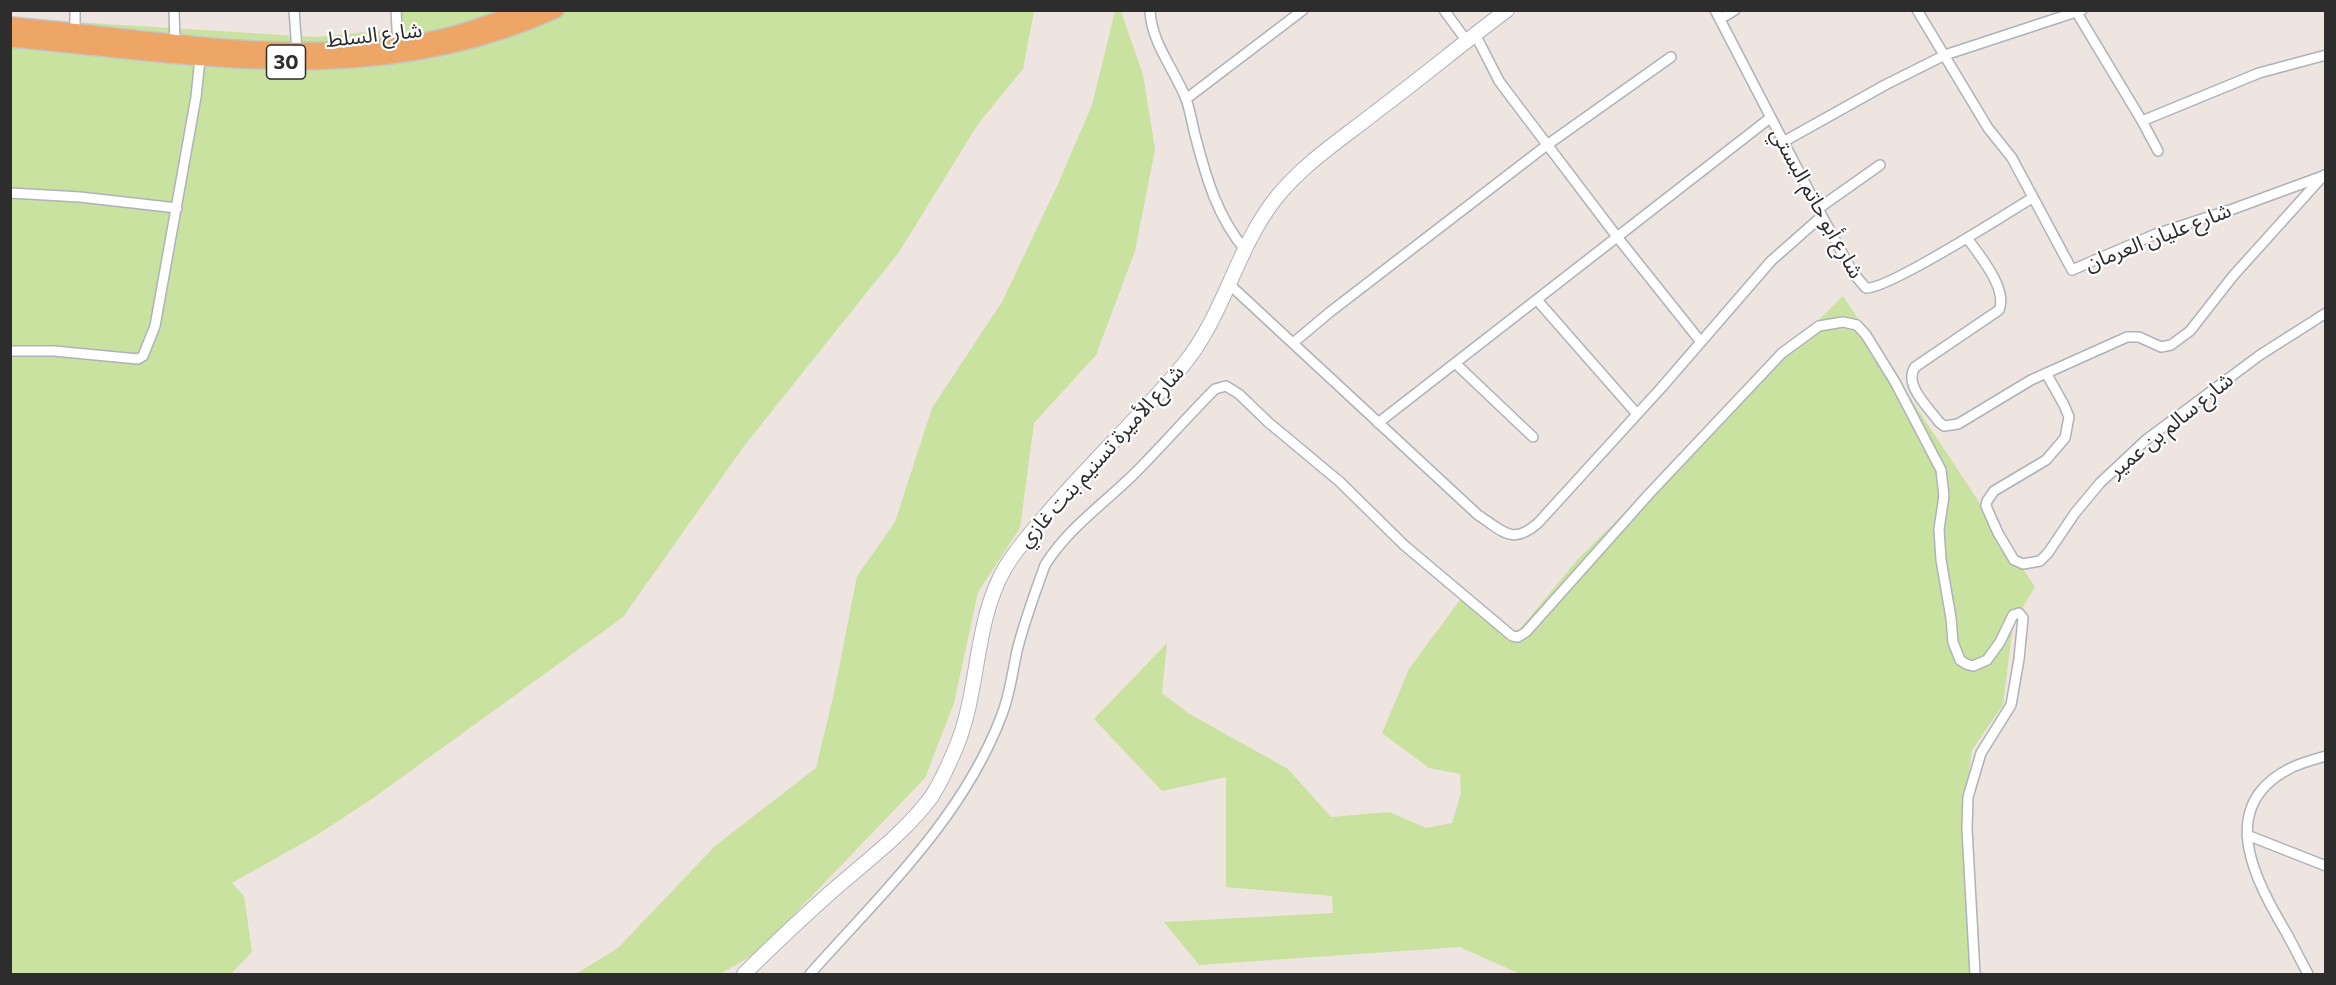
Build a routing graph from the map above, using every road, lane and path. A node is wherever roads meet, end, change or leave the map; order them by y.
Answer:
1 (75, 10) edge
2 (174, 10) edge
3 (294, 10) edge
4 (396, 10) edge
5 (525, 10) edge
6 (556, 10) edge
7 (1150, 10) edge
8 (1303, 10) edge
9 (1444, 10) edge
10 (1507, 10) edge
11 (1735, 10) edge
12 (1917, 10) edge
13 (2079, 12) edge
14 (1717, 15) edge
15 (10, 25) edge
16 (75, 31) junction
17 (1470, 37) junction
18 (10, 39) edge
19 (175, 42) junction
20 (398, 45) junction
21 (297, 51) junction
22 (1945, 55) junction
23 (2325, 55) edge
24 (1671, 57) dead end
25 (201, 59) junction
26 (1186, 99) junction
27 (1770, 118) junction
28 (2142, 121) junction
29 (1783, 142) junction
30 (1547, 146) junction
31 (2158, 151) dead end
32 (1880, 165) dead end
33 (2325, 175) edge
34 (10, 193) edge
35 (2032, 198) junction
36 (177, 208) junction
37 (1820, 212) junction
38 (1967, 237) junction
39 (1618, 238) junction
40 (1246, 251) junction
41 (1228, 284) junction
42 (1537, 300) junction
43 (2325, 313) edge
44 (1701, 342) junction
45 (1293, 344) junction
46 (10, 351) edge
47 (1456, 364) junction
48 (2046, 374) junction
49 (1637, 414) junction
50 (1378, 423) junction
51 (1533, 437) dead end
52 (2325, 756) edge
53 (2247, 835) junction
54 (2325, 866) edge
55 (744, 975) edge
56 (810, 975) edge
57 (1975, 975) edge
58 (2308, 975) edge

1 - 16 street
2 - 19 street
3 - 21 street
4 - 20 street
5 - 20 main road, شارع السلط / 30
6 - 25 main road, شارع السلط / 30
7 - 26 street
8 - 26 street
9 - 17 street
10 - 17 main road, شارع الأميرة تسنيم بنت غازي
11 - 14 street
12 - 22 street, شارع عليان العرمان
13 - 22 street
13 - 28 street
14 - 27 street, شارع أبو حاتم البستي
15 - 16 main road, شارع السلط / 30
16 - 19 main road, شارع السلط / 30
17 - 30 street
17 - 40 main road, شارع الأميرة تسنيم بنت غازي
18 - 25 main road, شارع السلط / 30
19 - 21 main road, شارع السلط / 30
20 - 21 main road, شارع السلط / 30
22 - 29 street
22 - 35 street, شارع عليان العرمان
23 - 28 street
24 - 30 street
25 - 36 street
26 - 40 street
27 - 29 street, شارع أبو حاتم البستي
27 - 39 street
28 - 31 street
29 - 37 street, شارع أبو حاتم البستي
30 - 39 street
30 - 45 street
32 - 37 street
33 - 35 street, شارع عليان العرمان
33 - 48 street
34 - 36 street
35 - 38 street, شارع أبو حاتم البستي
36 - 46 street
37 - 38 street, شارع أبو حاتم البستي
37 - 44 street
38 - 48 street
39 - 42 street
39 - 44 street
40 - 41 main road, شارع الأميرة تسنيم بنت غازي
41 - 45 street
41 - 55 main road, شارع الأميرة تسنيم بنت غازي
42 - 47 street
42 - 49 street
43 - 48 street, شارع سالم بن عمير
44 - 49 street
45 - 50 street
47 - 50 street
47 - 51 street
49 - 50 street
52 - 53 street
53 - 54 street
53 - 58 street
56 - 57 street

